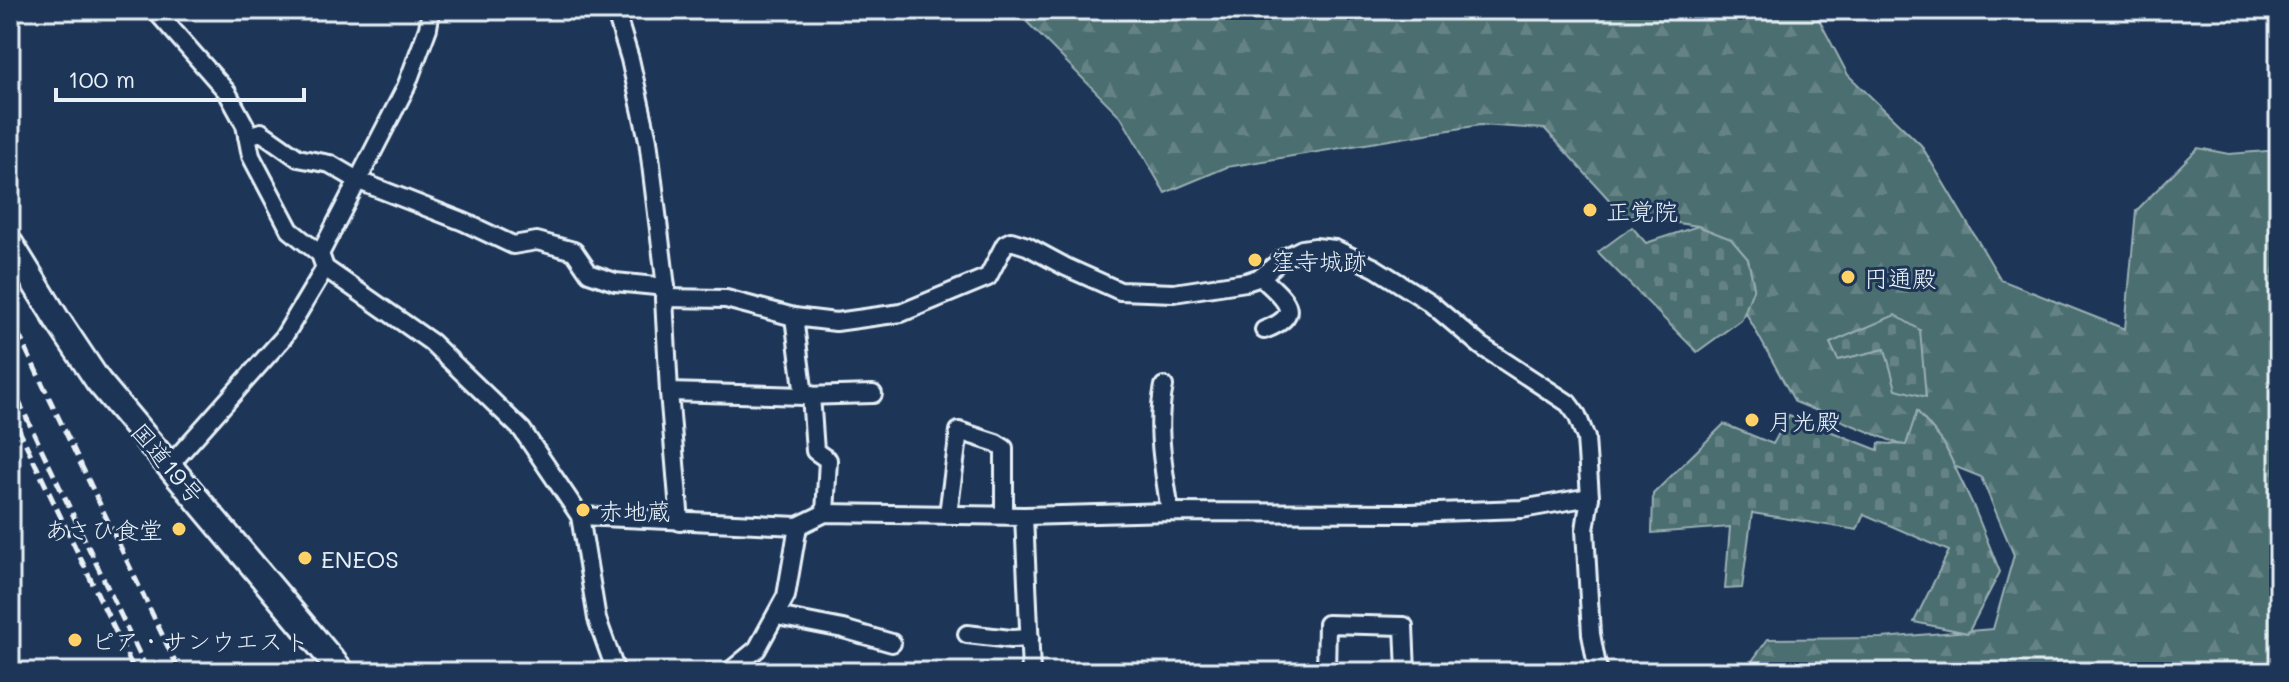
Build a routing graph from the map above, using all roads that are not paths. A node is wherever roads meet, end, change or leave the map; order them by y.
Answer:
1 (155, 10) edge
2 (431, 10) edge
3 (615, 10) edge
4 (247, 136) junction
5 (359, 181) junction
6 (10, 243) edge
7 (322, 261) junction
8 (1261, 277) junction
9 (665, 293) junction
10 (794, 317) junction
11 (1264, 330) dead end
12 (1164, 386) dead end
13 (669, 392) junction
14 (873, 394) dead end
15 (807, 396) junction
16 (170, 465) junction
17 (1590, 497) junction
18 (1170, 512) junction
19 (825, 513) junction
20 (948, 514) junction
21 (1004, 515) junction
22 (580, 516) junction
23 (1024, 516) junction
24 (680, 522) junction
25 (798, 526) junction
26 (777, 616) junction
27 (967, 634) dead end
28 (1030, 638) junction
29 (892, 643) dead end
30 (752, 664) edge
31 (342, 672) edge
32 (616, 672) edge
33 (729, 672) edge
34 (1031, 672) edge
35 (1326, 672) edge
36 (1406, 672) edge
37 (1600, 672) edge

1 - 4 street
2 - 5 street
3 - 9 street
4 - 5 street
4 - 7 street
5 - 7 street
5 - 9 street
6 - 16 highway, 国道19号
7 - 16 street
7 - 22 street
8 - 10 street
8 - 11 street
8 - 17 street
9 - 10 street
9 - 13 street
10 - 15 street
12 - 18 street
13 - 15 street
13 - 24 street
14 - 15 street
15 - 19 street
16 - 31 highway, 国道19号
17 - 18 street
17 - 37 street
18 - 23 street
19 - 20 street
19 - 25 street
20 - 21 street
20 - 21 street
21 - 23 street
22 - 24 street
22 - 32 street
23 - 28 street
24 - 25 street
25 - 26 street
26 - 29 street
26 - 30 street
27 - 28 street
28 - 34 street
30 - 33 street
35 - 36 street

